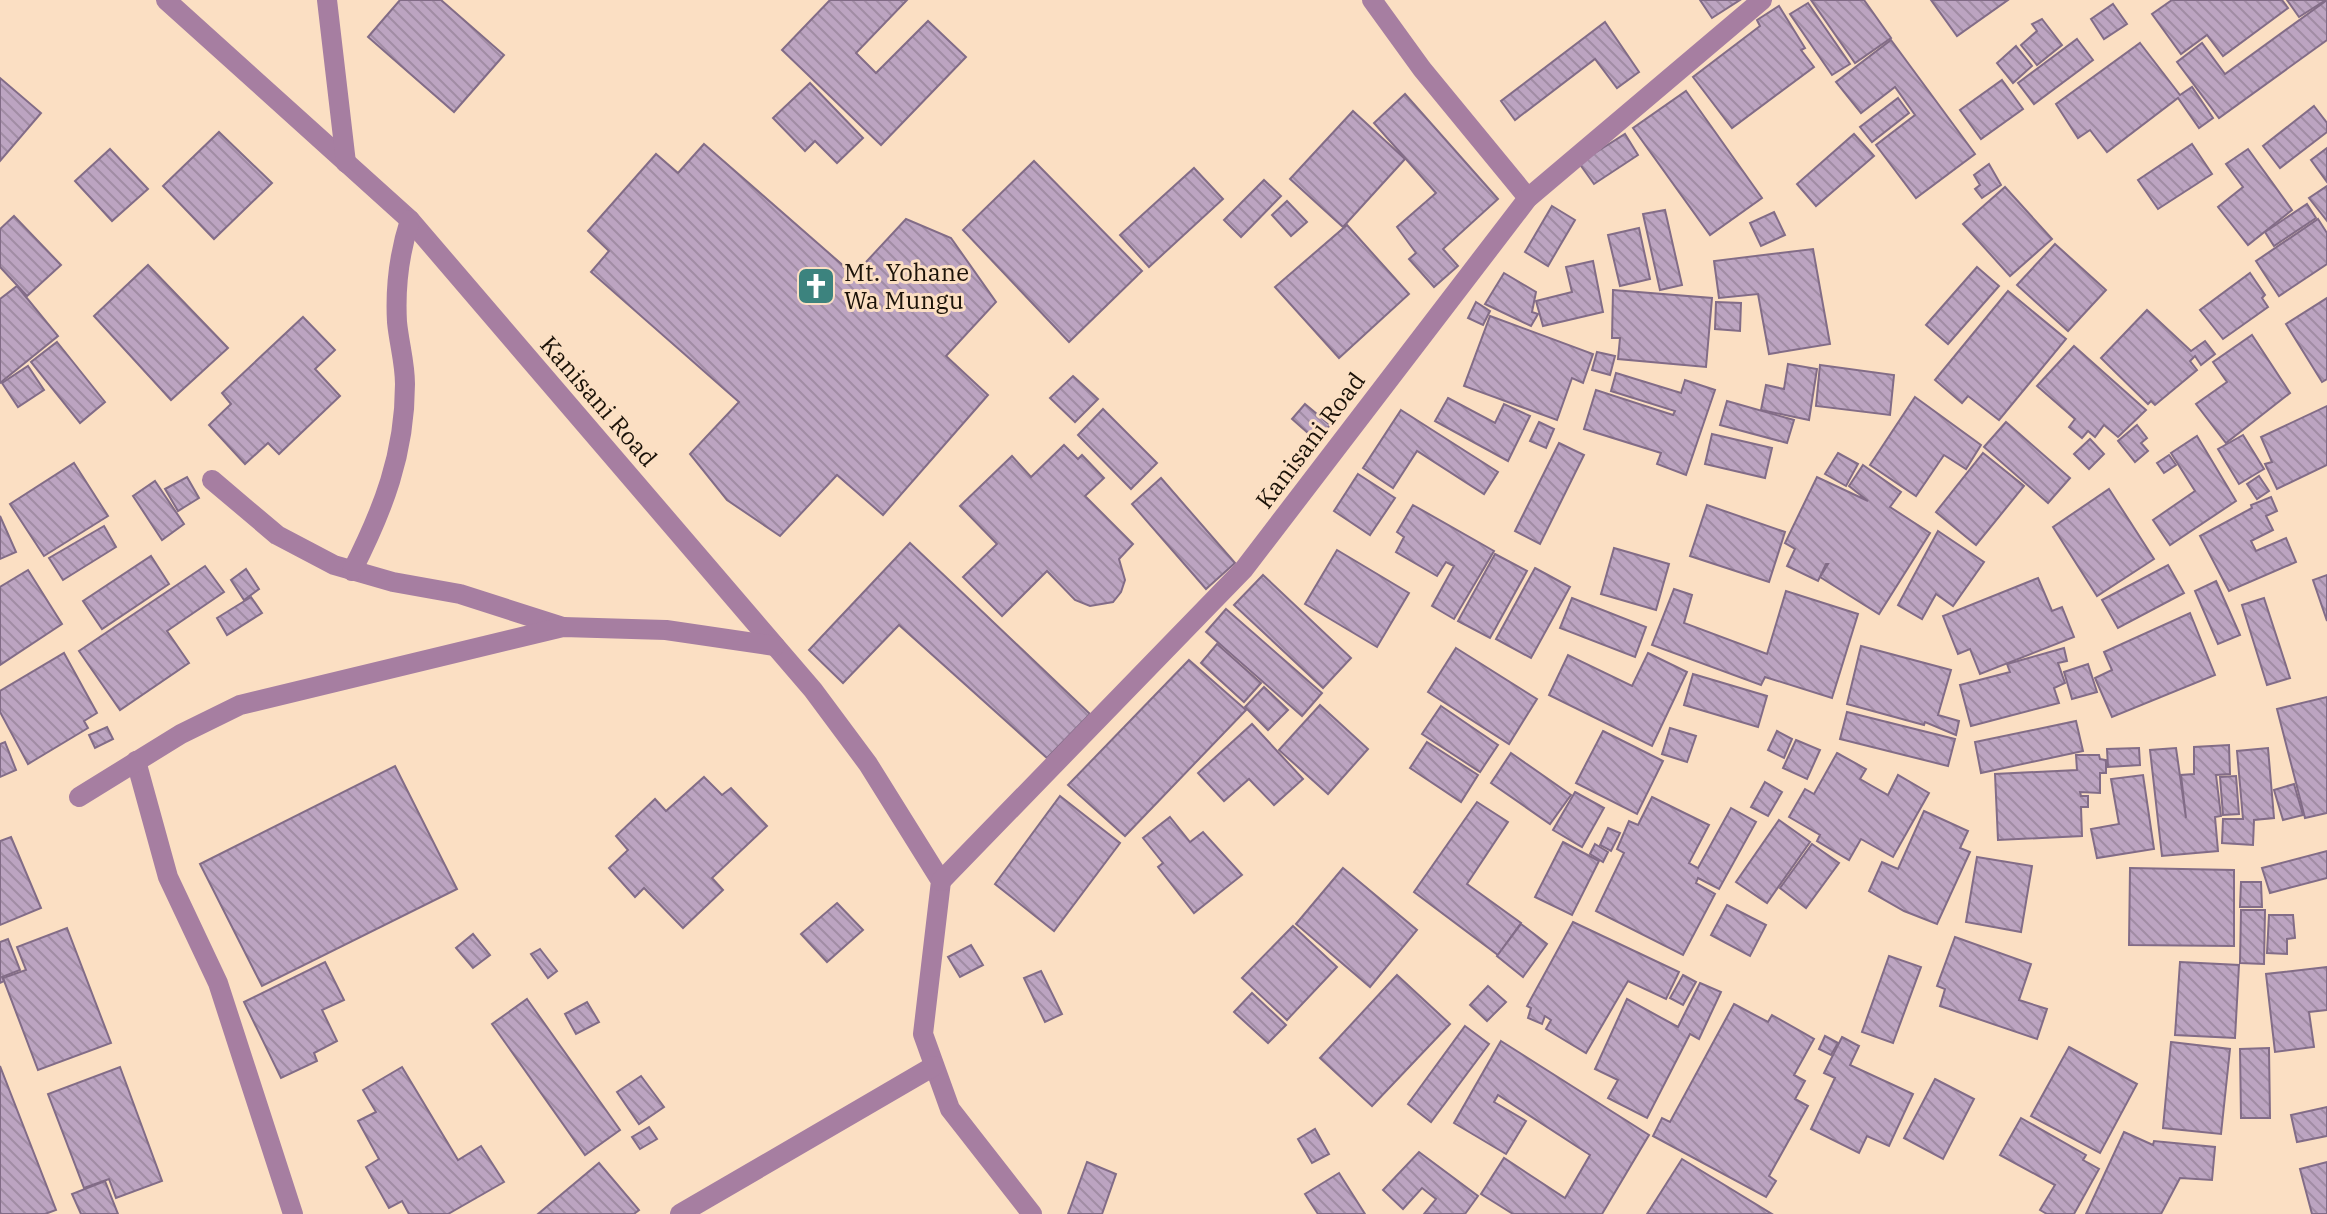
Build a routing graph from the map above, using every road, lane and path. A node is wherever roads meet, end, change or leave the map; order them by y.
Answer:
1 (166, 0) edge
2 (327, 0) edge
3 (1372, 0) edge
4 (1762, 0) edge
5 (346, 163) junction
6 (1528, 198) junction
7 (410, 220) junction
8 (212, 480) dead end
9 (352, 571) junction
10 (563, 627) junction
11 (775, 646) junction
12 (136, 761) junction
13 (79, 797) dead end
14 (941, 881) junction
15 (934, 1066) junction
16 (293, 1214) edge
17 (680, 1214) edge
18 (1032, 1214) edge

1 - 5 street, Kanisani Road
2 - 5 street
3 - 6 street
4 - 6 street, Kanisani Road
5 - 7 street, Kanisani Road
6 - 14 street, Kanisani Road
7 - 9 street
7 - 11 street, Kanisani Road
8 - 9 street
9 - 10 street
10 - 11 street
10 - 12 street
11 - 14 street, Kanisani Road
12 - 13 street
12 - 16 street
14 - 15 street
15 - 17 street
15 - 18 street

